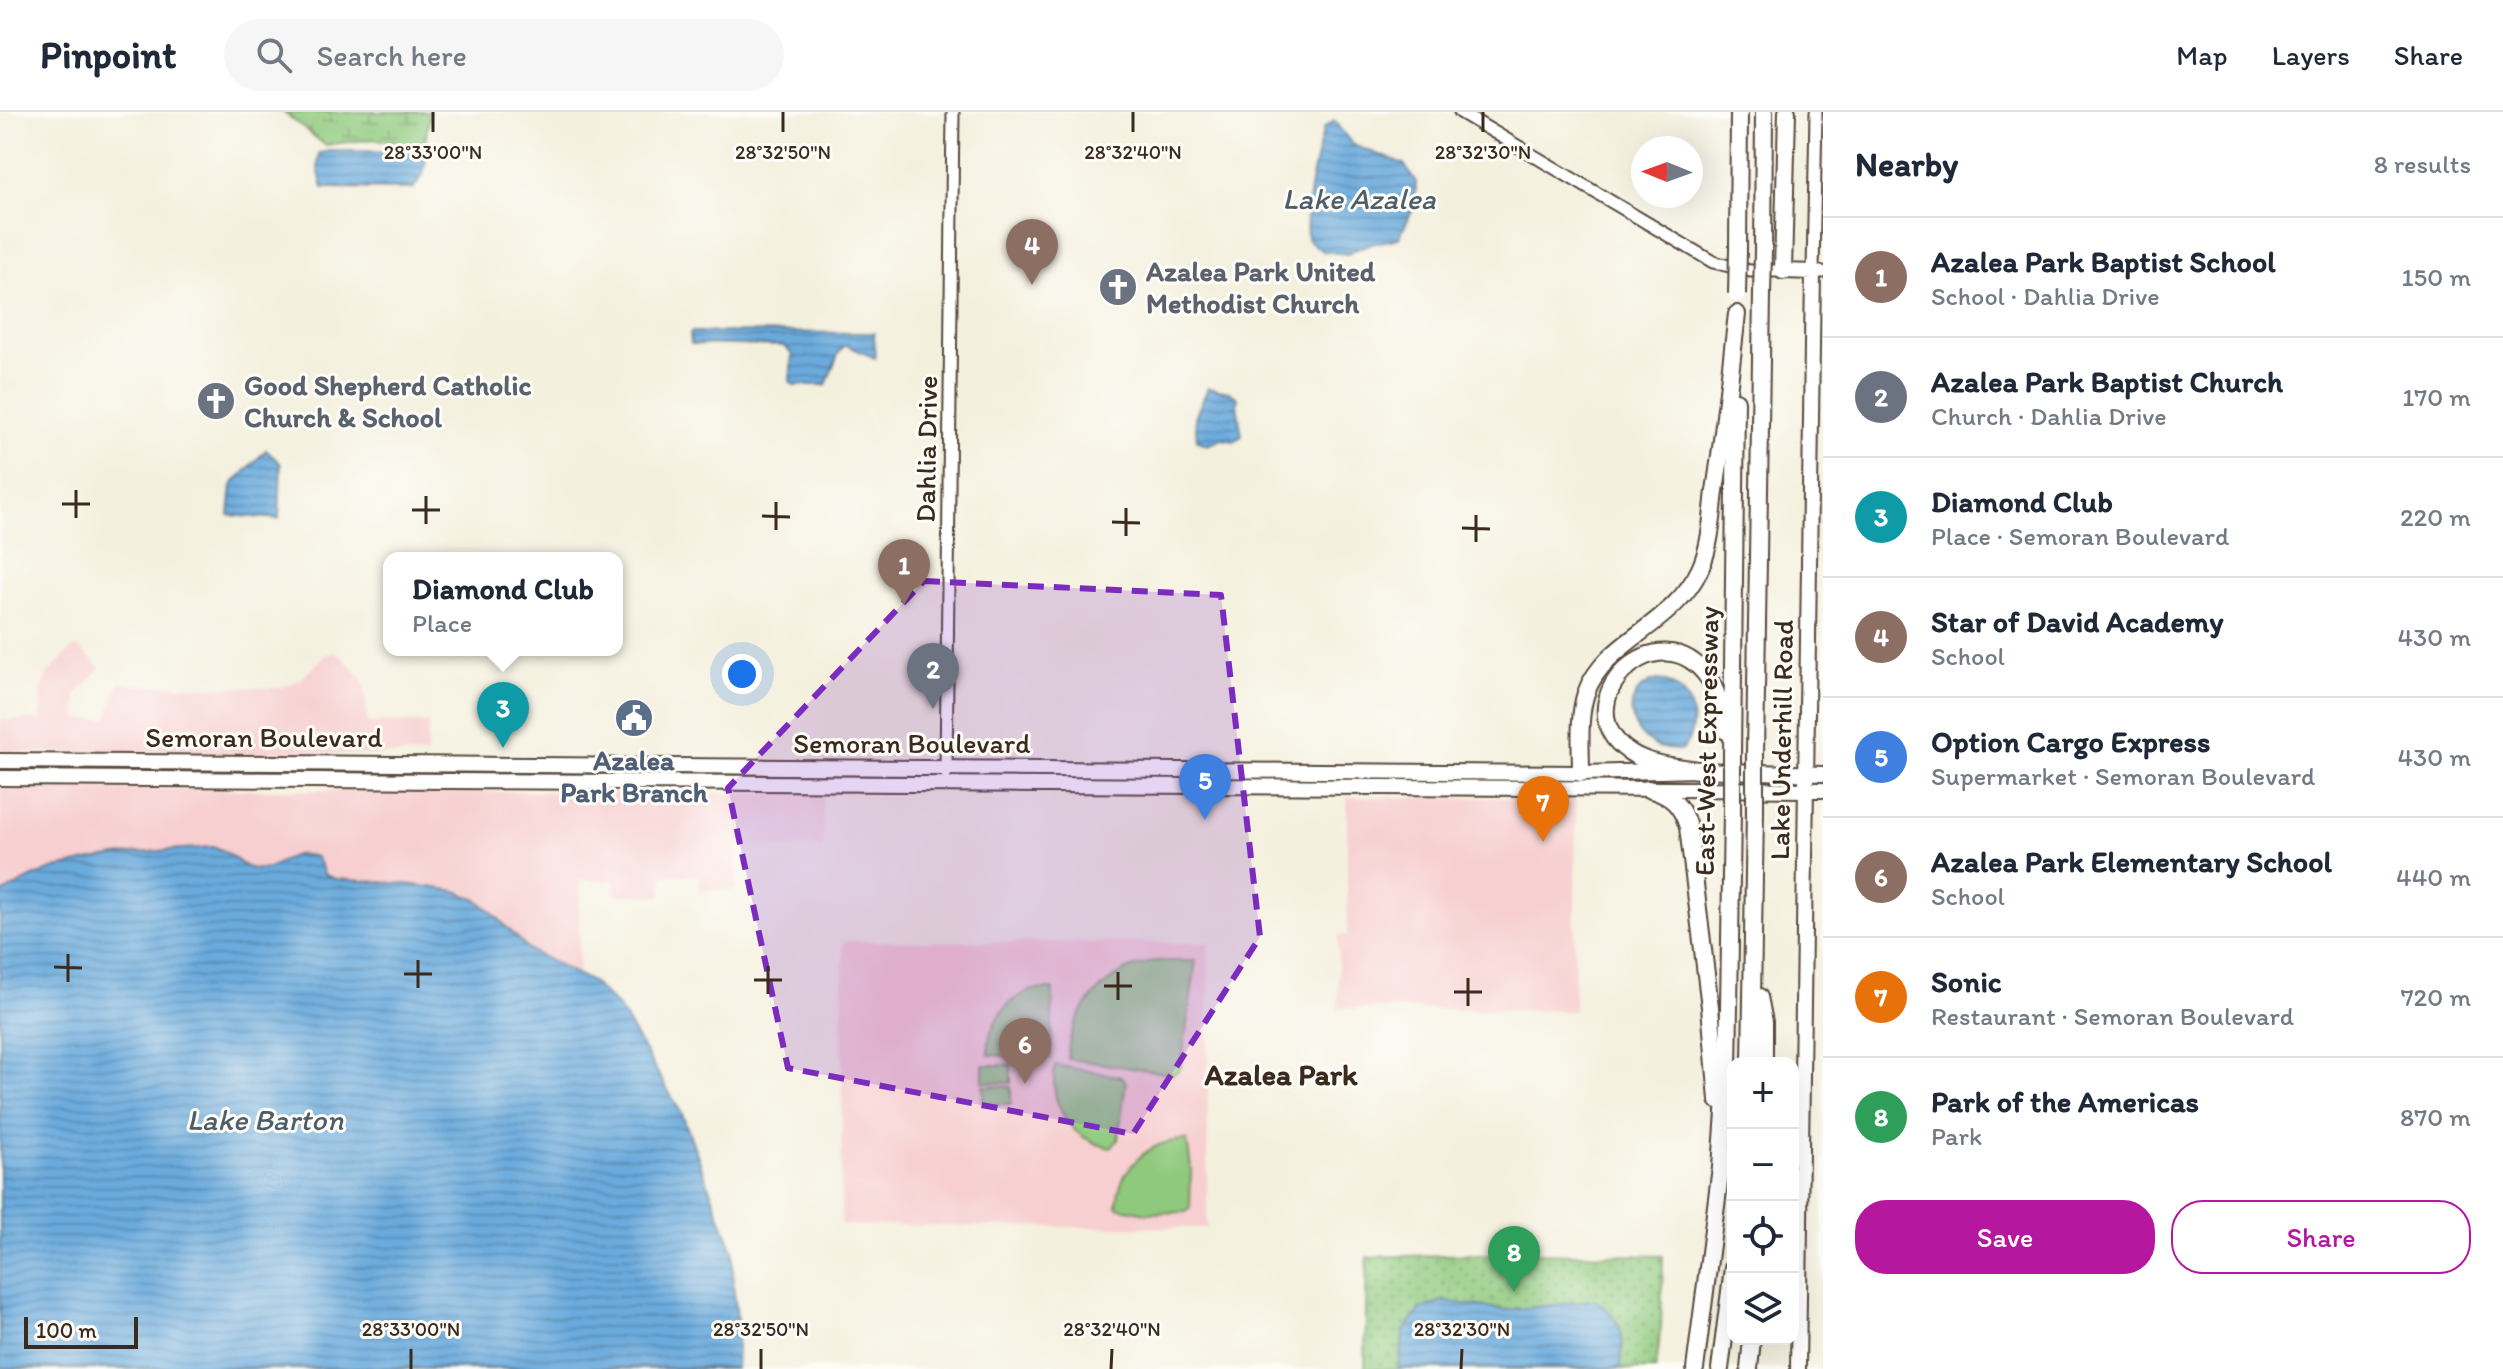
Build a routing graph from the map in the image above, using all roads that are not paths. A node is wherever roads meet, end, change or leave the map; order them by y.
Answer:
1 (953, 112) edge
2 (1460, 112) edge
3 (1739, 112) edge
4 (1764, 112) edge
5 (1787, 112) edge
6 (1816, 112) edge
7 (1783, 271) junction
8 (1818, 272) edge
9 (1737, 314) junction
10 (1732, 755) junction
11 (0, 761) edge
12 (378, 764) junction
13 (402, 764) junction
14 (661, 767) junction
15 (702, 767) junction
16 (946, 769) junction
17 (1699, 770) junction
18 (1806, 772) junction
19 (1823, 774) edge
20 (0, 778) edge
21 (354, 781) junction
22 (378, 781) junction
23 (1581, 781) junction
24 (623, 783) junction
25 (666, 783) junction
26 (946, 785) junction
27 (1648, 789) junction
28 (1823, 790) edge
29 (1806, 791) junction
30 (1753, 976) junction
31 (1751, 1057) edge
32 (1764, 1057) edge
33 (1721, 1167) junction
34 (1732, 1273) edge
35 (1751, 1345) edge
36 (1695, 1369) edge
37 (1720, 1369) edge
38 (1749, 1369) edge
39 (1798, 1369) edge

1 - 16 street, Dahlia Drive
2 - 7 street
3 - 9 highway, East-West Expressway, bridge
4 - 30 highway, East-West Expressway, bridge
5 - 7 highway
6 - 8 street, Lake Underhill Road
7 - 8 main road
8 - 18 main road, Lake Underhill Road
9 - 10 highway, East-West Expressway
9 - 23 highway
10 - 17 highway
10 - 33 highway, East-West Expressway, bridge
11 - 12 main road, Semoran Boulevard
12 - 13 main road, Semoran Boulevard
12 - 21 main road
13 - 14 main road, Semoran Boulevard
13 - 22 main road
14 - 15 main road, Semoran Boulevard
14 - 24 main road
15 - 16 main road, Semoran Boulevard
15 - 25 main road
16 - 23 main road, Semoran Boulevard
16 - 26 street, Dahlia Drive
17 - 18 main road, Semoran Boulevard
17 - 23 main road, Semoran Boulevard
18 - 19 main road, Semoran Boulevard
18 - 29 main road, Lake Underhill Road
20 - 21 main road, Semoran Boulevard
21 - 22 main road, Semoran Boulevard
22 - 24 main road, Semoran Boulevard
23 - 26 main road, Semoran Boulevard
23 - 27 main road, Semoran Boulevard
24 - 25 main road, Semoran Boulevard
25 - 26 main road, Semoran Boulevard
27 - 29 main road, Semoran Boulevard
27 - 33 highway
28 - 29 main road, Semoran Boulevard
29 - 39 main road, Lake Underhill Road
30 - 31 highway, East-West Expressway
30 - 32 highway
33 - 36 highway, East-West Expressway
34 - 37 highway
35 - 38 highway

